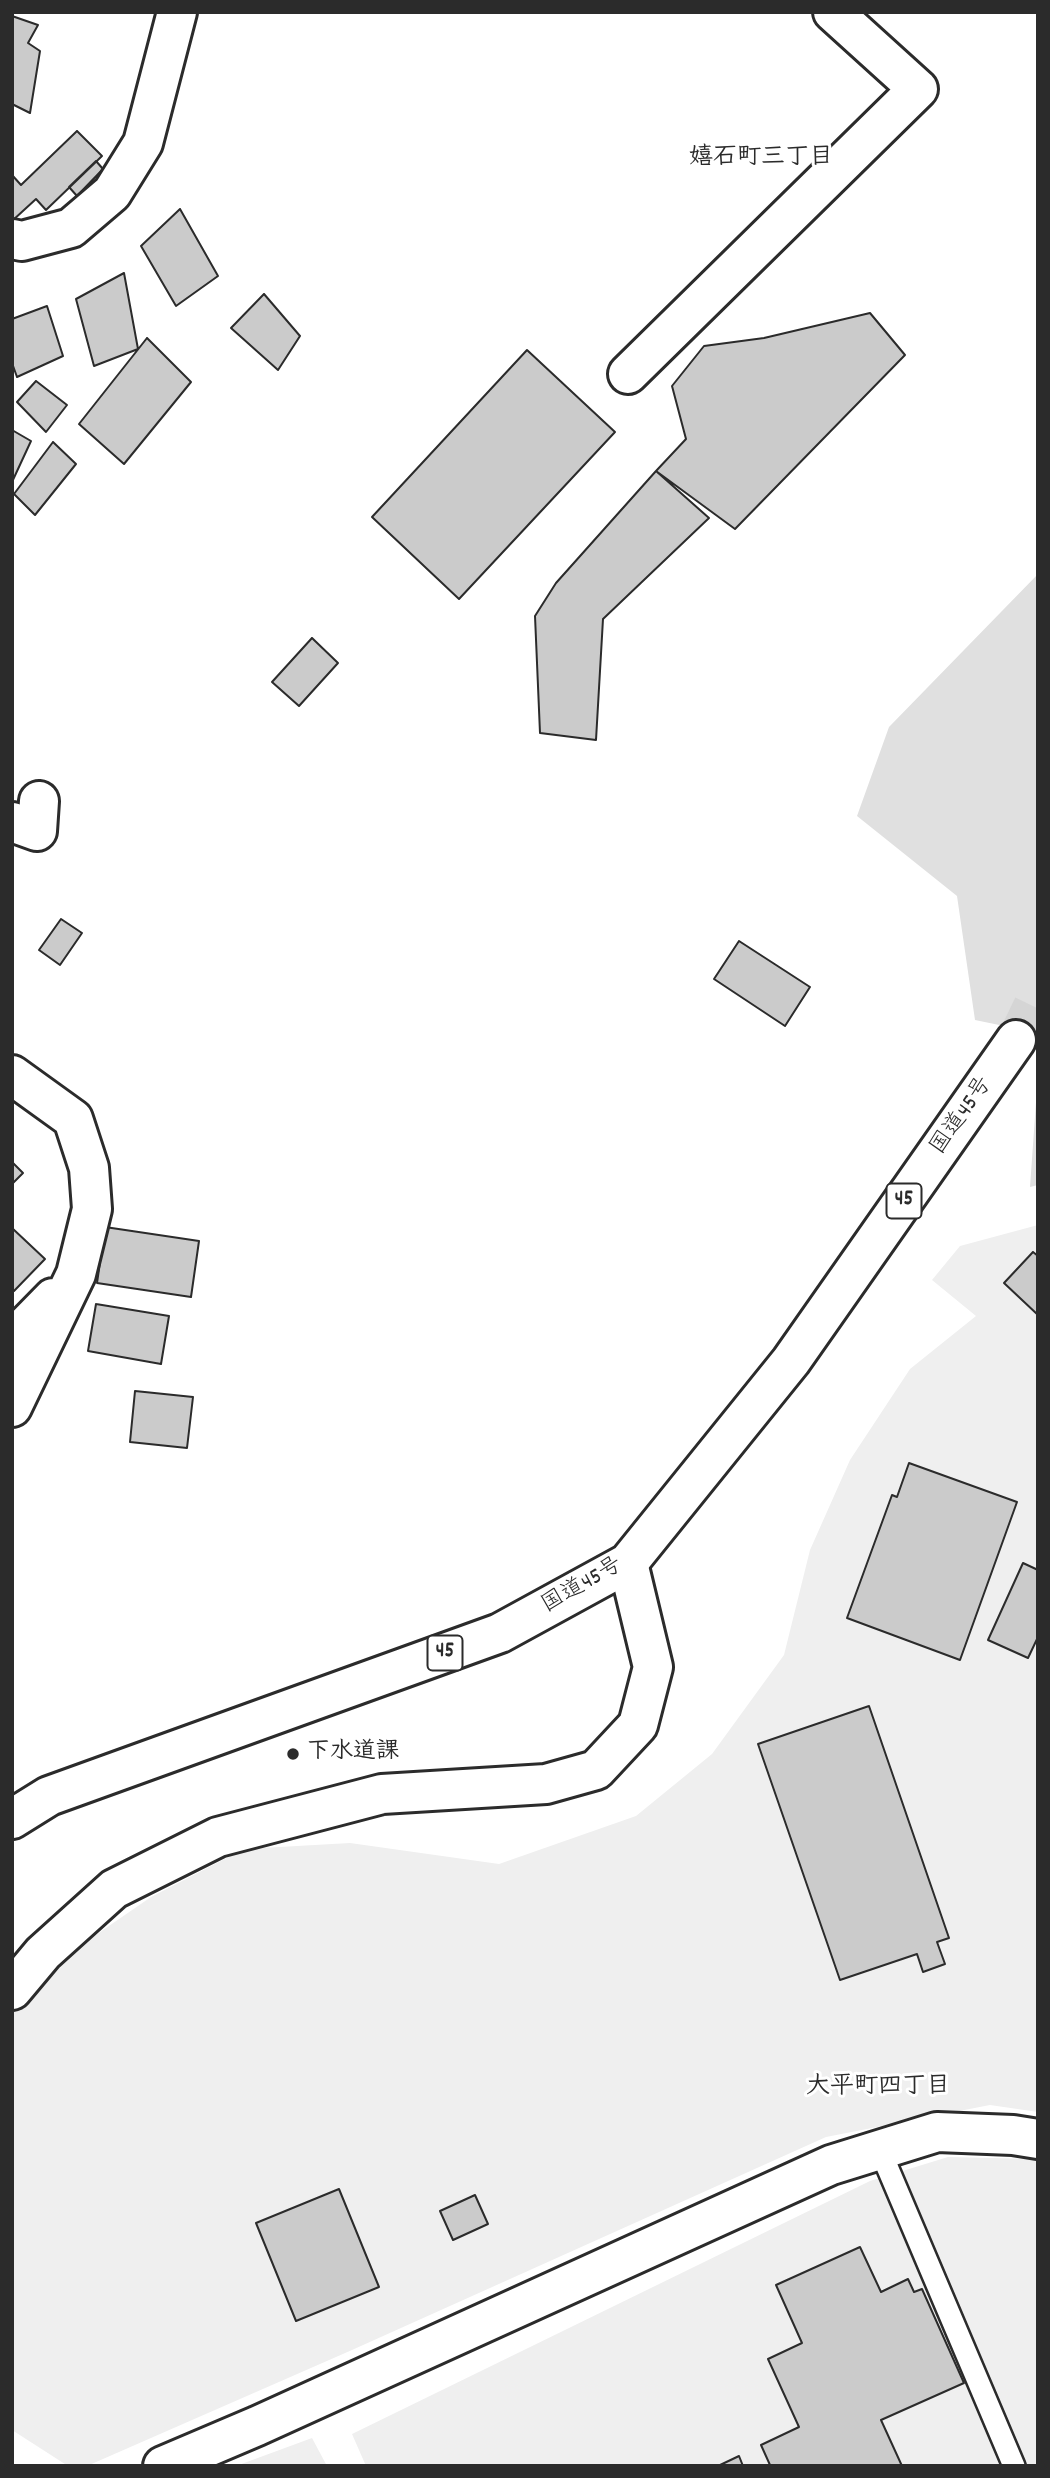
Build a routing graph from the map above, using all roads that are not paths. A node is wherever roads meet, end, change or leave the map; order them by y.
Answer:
1 (177, 12) edge
2 (833, 12) edge
3 (12, 239) edge
4 (628, 374) dead end
5 (1016, 1040) tunnel mouth
6 (12, 1075) edge
7 (76, 1274) junction
8 (12, 1340) edge
9 (12, 1407) edge
10 (628, 1563) junction
11 (12, 1819) edge
12 (12, 1990) edge
13 (1038, 2139) edge
14 (880, 2150) junction
15 (163, 2466) edge
16 (1014, 2466) edge

1 - 3 main road
2 - 4 main road
5 - 10 main road, 国道45号 / 45
6 - 7 main road
7 - 8 main road
7 - 9 main road
10 - 11 main road, 国道45号 / 45
10 - 12 main road
13 - 14 main road
14 - 15 main road
14 - 16 lane

